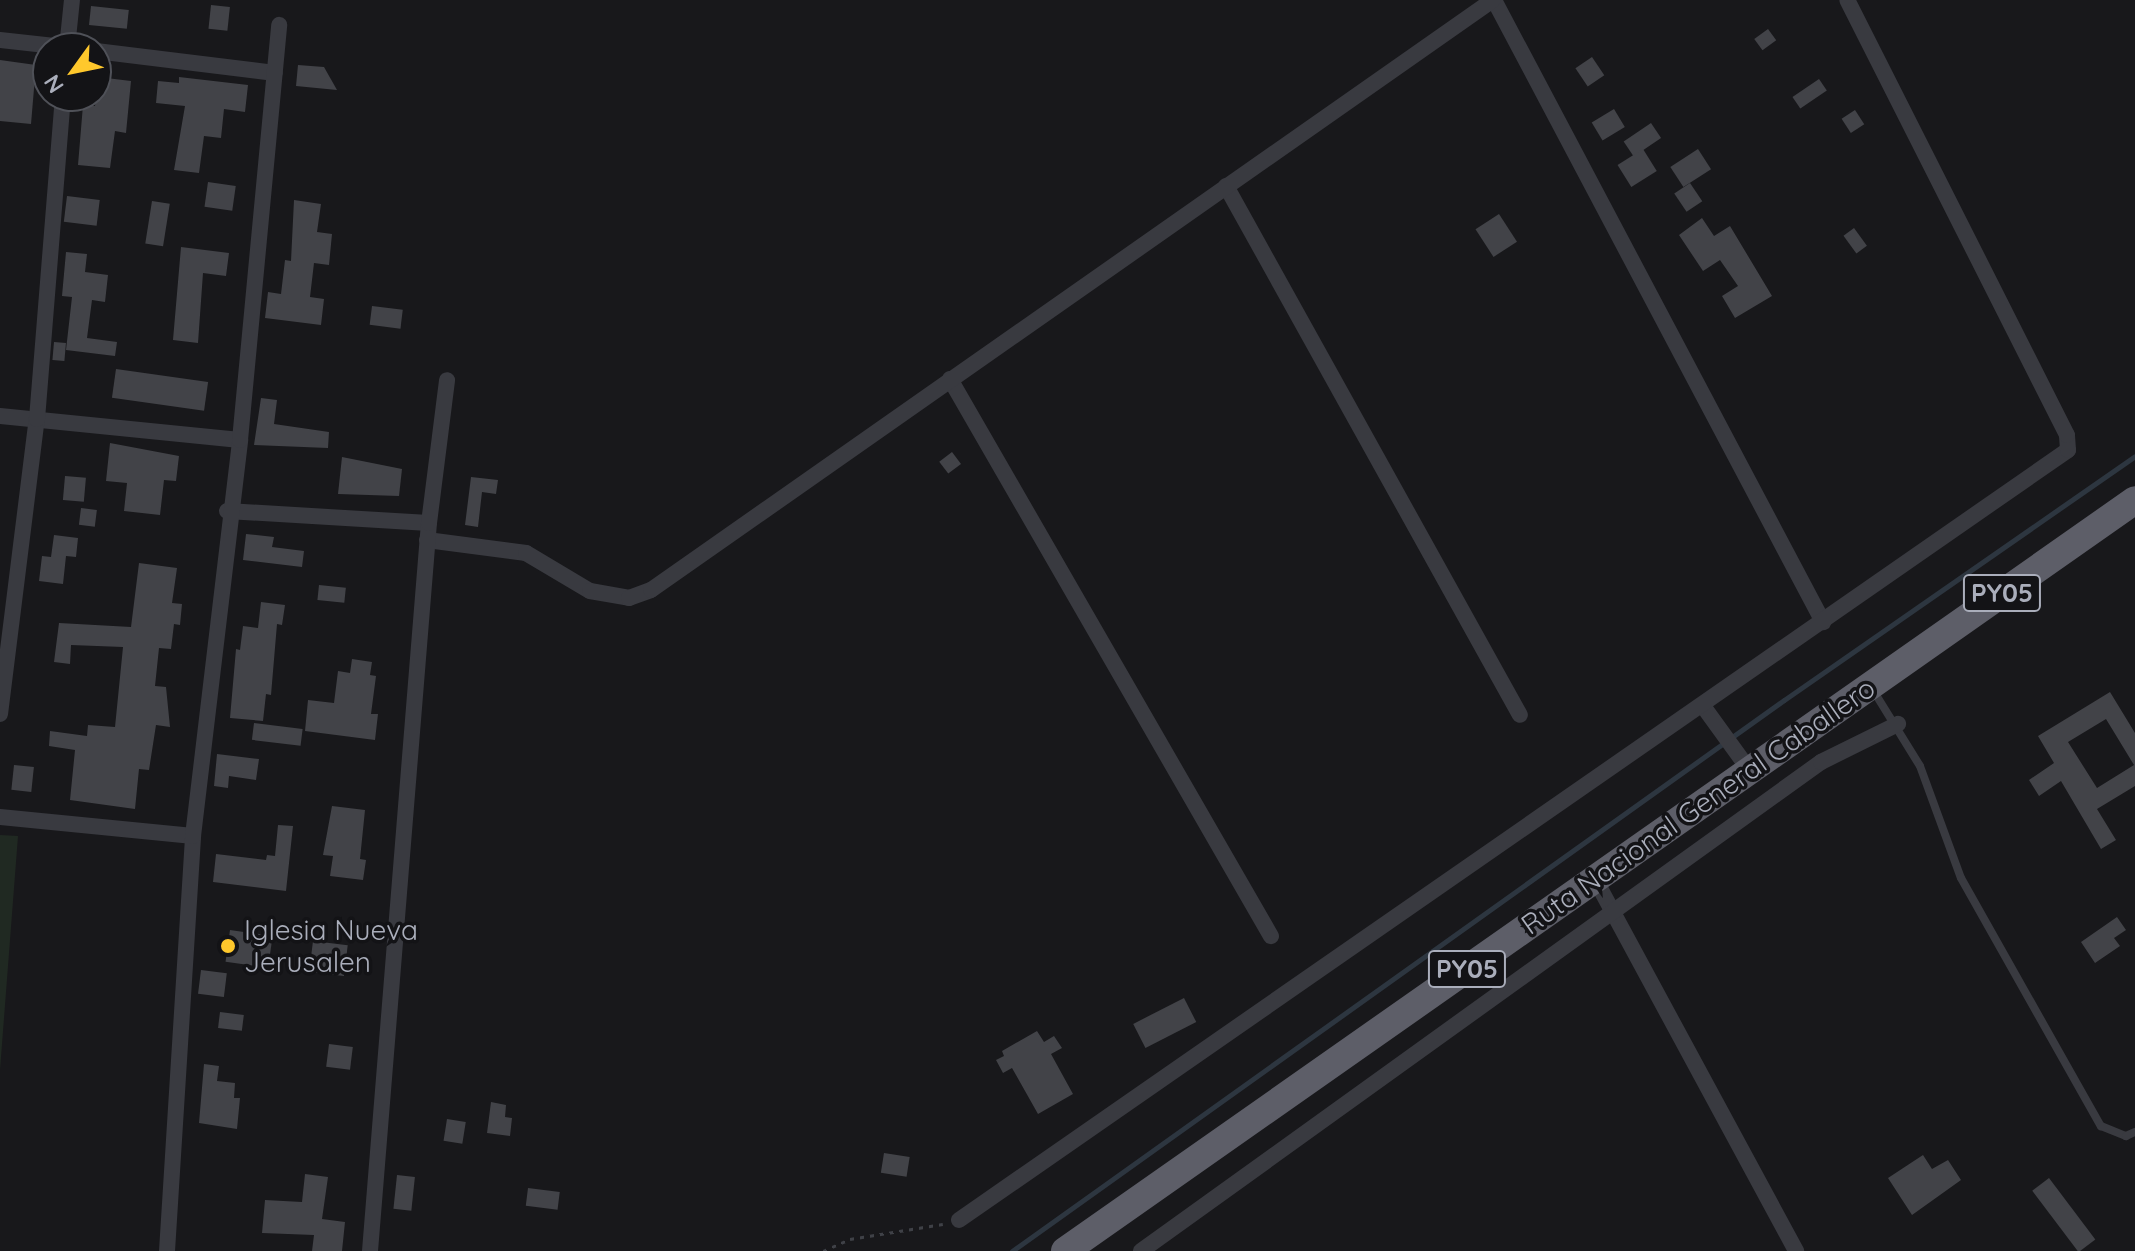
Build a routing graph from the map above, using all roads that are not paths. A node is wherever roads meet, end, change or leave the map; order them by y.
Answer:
1 (72, 0) edge
2 (1494, 0) edge
3 (1847, 0) edge
4 (279, 25) dead end
5 (70, 32) edge
6 (0, 40) edge
7 (32, 44) edge
8 (112, 53) edge
9 (275, 73) junction
10 (62, 112) edge
11 (1226, 186) junction
12 (950, 379) junction
13 (447, 380) dead end
14 (0, 416) edge
15 (37, 419) junction
16 (240, 440) junction
17 (2135, 500) edge
18 (227, 511) junction
19 (428, 531) junction
20 (1823, 622) junction
21 (1870, 686) junction
22 (1703, 706) junction
23 (0, 714) edge
24 (1520, 715) dead end
25 (1898, 724) junction
26 (1742, 761) junction
27 (0, 817) edge
28 (193, 836) junction
29 (1595, 879) junction
30 (1613, 912) junction
31 (1271, 936) dead end
32 (2135, 1132) edge
33 (959, 1220) road end
34 (167, 1251) edge
35 (370, 1251) edge
36 (1065, 1251) edge
37 (1141, 1251) edge
38 (1796, 1251) edge

1 - 5 street
2 - 11 street
2 - 20 street
3 - 20 street
4 - 9 street
6 - 7 street
8 - 9 street
9 - 16 street
10 - 15 street
11 - 12 street
11 - 24 street
12 - 19 street
12 - 31 street
13 - 19 street
14 - 15 street
15 - 16 street
15 - 23 street
16 - 18 street
17 - 21 highway, Ruta Nacional General Caballero / PY05
18 - 19 street
18 - 28 street
19 - 35 street
20 - 22 street
21 - 25 lane
21 - 26 highway, Ruta Nacional General Caballero / PY05
22 - 26 street
22 - 33 street
25 - 30 street
25 - 32 lane
26 - 29 highway, Ruta Nacional General Caballero / PY05
27 - 28 street
28 - 34 street
29 - 30 street
29 - 36 highway, Ruta Nacional General Caballero / PY05
30 - 37 street
30 - 38 street

